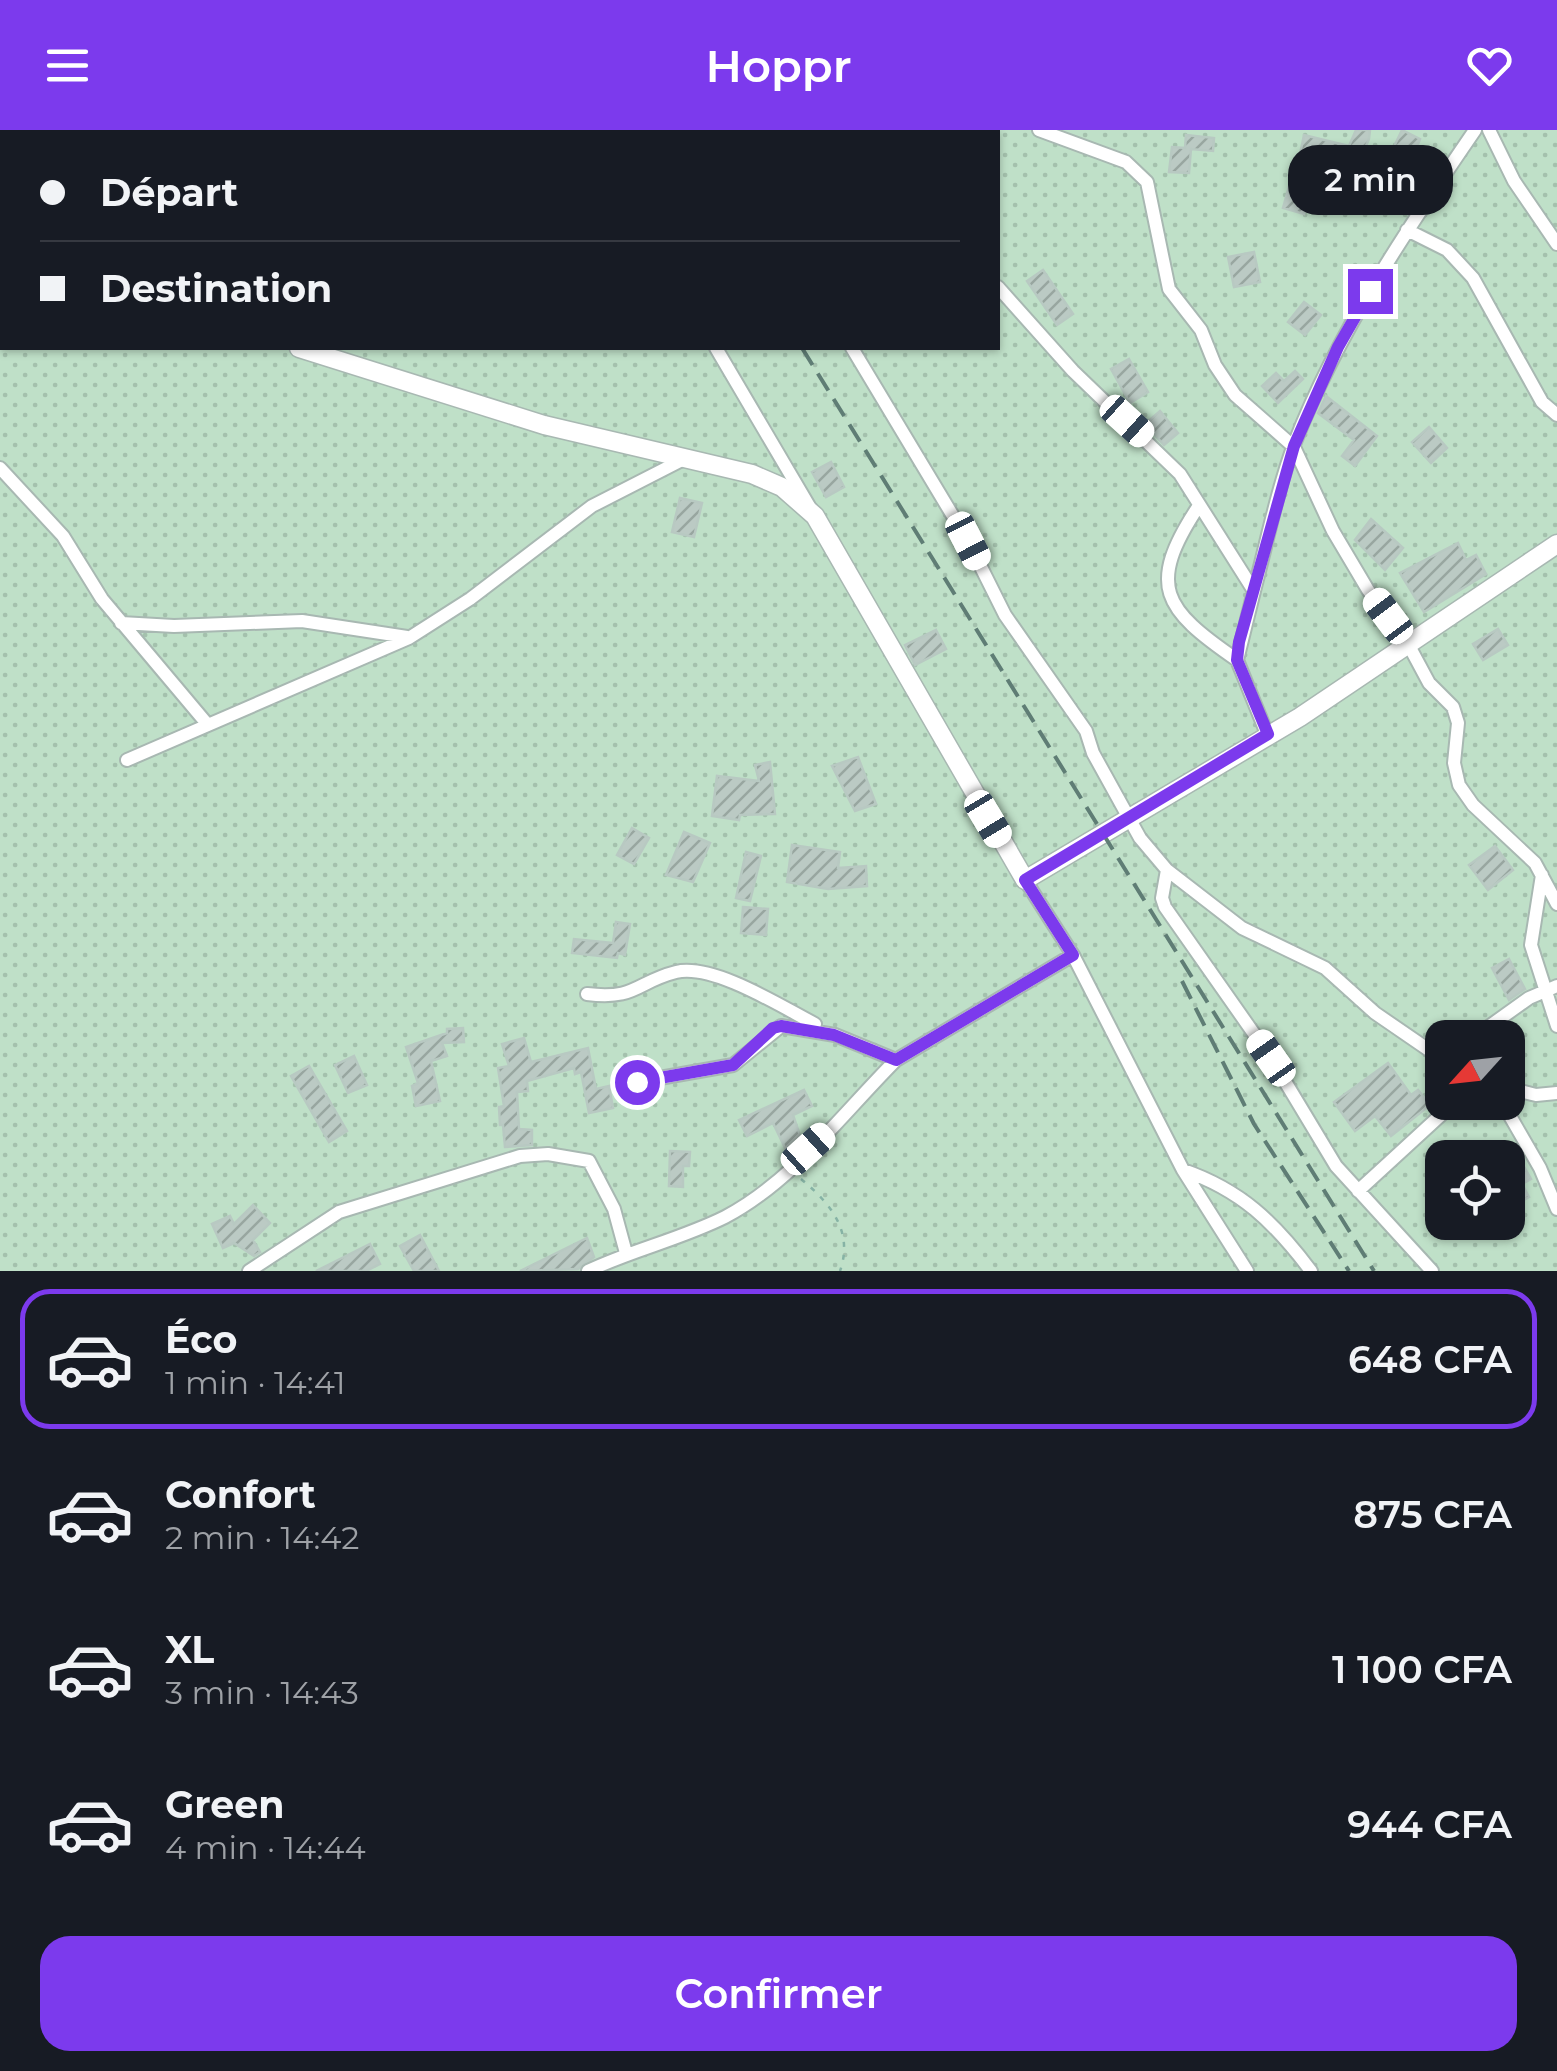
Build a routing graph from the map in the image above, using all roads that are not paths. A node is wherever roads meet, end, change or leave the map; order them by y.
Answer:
1 (1039, 130) edge
2 (1476, 130) edge
3 (1488, 130) edge
4 (1406, 230) junction
5 (1557, 244) edge
6 (1000, 288) edge
7 (305, 350) edge
8 (717, 350) edge
9 (853, 350) edge
10 (1557, 414) edge
11 (1294, 446) junction
12 (682, 460) junction
13 (0, 468) edge
14 (1198, 506) junction
15 (815, 516) junction
16 (1556, 546) edge
17 (1254, 590) junction
18 (122, 623) junction
19 (409, 638) junction
20 (1407, 642) junction
21 (1237, 660) junction
22 (208, 725) junction
23 (1268, 734) junction
24 (126, 760) dead end
25 (1128, 815) junction
26 (1167, 870) junction
27 (1542, 875) junction
28 (1025, 880) junction
29 (1557, 904) edge
30 (1073, 955) junction
31 (1550, 989) edge
32 (588, 994) dead end
33 (1501, 1020) edge
34 (1557, 1026) edge
35 (834, 1035) junction
36 (1425, 1047) edge
37 (896, 1060) junction
38 (637, 1082) dead end
39 (1525, 1093) edge
40 (1557, 1093) edge
41 (1435, 1120) edge
42 (1512, 1120) edge
43 (1182, 1170) junction
44 (1358, 1191) junction
45 (1557, 1209) edge
46 (626, 1253) junction
47 (249, 1271) edge
48 (588, 1271) edge
49 (1247, 1271) edge
50 (1311, 1271) edge
51 (1432, 1271) edge

1 - 11 street
2 - 4 street
3 - 5 street
4 - 10 street
4 - 11 street
6 - 14 street
7 - 12 street
8 - 15 street
9 - 25 street
11 - 17 street
11 - 20 street
12 - 15 street
12 - 19 street
13 - 18 street
14 - 17 street
14 - 21 street
15 - 28 street
16 - 20 street
17 - 21 street
18 - 19 street
18 - 22 street
19 - 22 street
20 - 23 street
20 - 27 street
21 - 23 street
22 - 24 street
23 - 25 street
25 - 26 street
25 - 28 street
26 - 36 street
26 - 44 street
27 - 29 street
27 - 31 street
28 - 30 street
30 - 37 street
30 - 43 street
31 - 33 street
31 - 34 street
32 - 35 street
35 - 37 street
35 - 38 street
37 - 46 street
39 - 40 street
41 - 44 street
42 - 45 street
43 - 49 street
43 - 50 street
44 - 51 street
46 - 47 street
46 - 48 street

